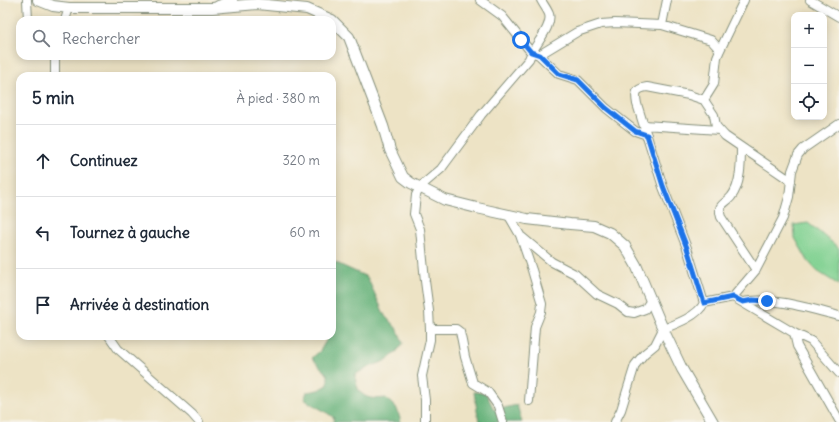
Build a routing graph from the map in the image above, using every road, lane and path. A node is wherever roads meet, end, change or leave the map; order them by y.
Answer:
1 (28, 0) edge
2 (38, 0) edge
3 (231, 0) edge
4 (480, 0) edge
5 (541, 0) edge
6 (667, 0) edge
7 (744, 0) edge
8 (810, 0) edge
9 (69, 8) junction
10 (212, 8) junction
11 (28, 16) edge
12 (66, 16) edge
13 (323, 16) edge
14 (839, 17) edge
15 (336, 24) edge
16 (662, 25) junction
17 (720, 50) junction
18 (531, 52) junction
19 (540, 55) junction
20 (55, 60) edge
21 (55, 72) edge
22 (704, 100) junction
23 (839, 124) edge
24 (644, 125) junction
25 (719, 130) junction
26 (647, 135) junction
27 (741, 148) junction
28 (791, 181) junction
29 (420, 188) junction
30 (509, 216) junction
31 (520, 235) junction
32 (756, 270) junction
33 (733, 297) junction
34 (650, 300) junction
35 (743, 302) junction
36 (704, 303) junction
37 (839, 316) edge
38 (430, 329) junction
39 (663, 329) junction
40 (794, 333) junction
41 (112, 340) edge
42 (839, 373) edge
43 (529, 401) dead end
44 (839, 420) edge
45 (199, 422) edge
46 (425, 422) edge
47 (503, 422) edge
48 (615, 422) edge
49 (713, 422) edge

1 - 11 street
2 - 9 main road
3 - 10 street
4 - 18 street
5 - 18 street
6 - 16 street
7 - 17 street
8 - 14 street
9 - 10 main road
9 - 12 street
10 - 13 main road
15 - 29 main road
16 - 17 street
16 - 19 street
17 - 22 street
18 - 19 street
18 - 29 street
19 - 26 street
20 - 21 street
22 - 24 street
22 - 25 street
23 - 28 street
24 - 25 street
24 - 26 street
25 - 27 street
26 - 36 street
27 - 28 street
27 - 32 street
28 - 32 street
29 - 30 main road
29 - 38 street
30 - 31 street
30 - 34 main road
31 - 34 street
31 - 43 street
32 - 33 street
33 - 35 street
33 - 36 street
34 - 39 main road
35 - 37 street
35 - 40 street
36 - 39 street
38 - 46 street
38 - 47 street
39 - 48 street
39 - 49 main road
40 - 42 street
40 - 44 street
41 - 45 street

